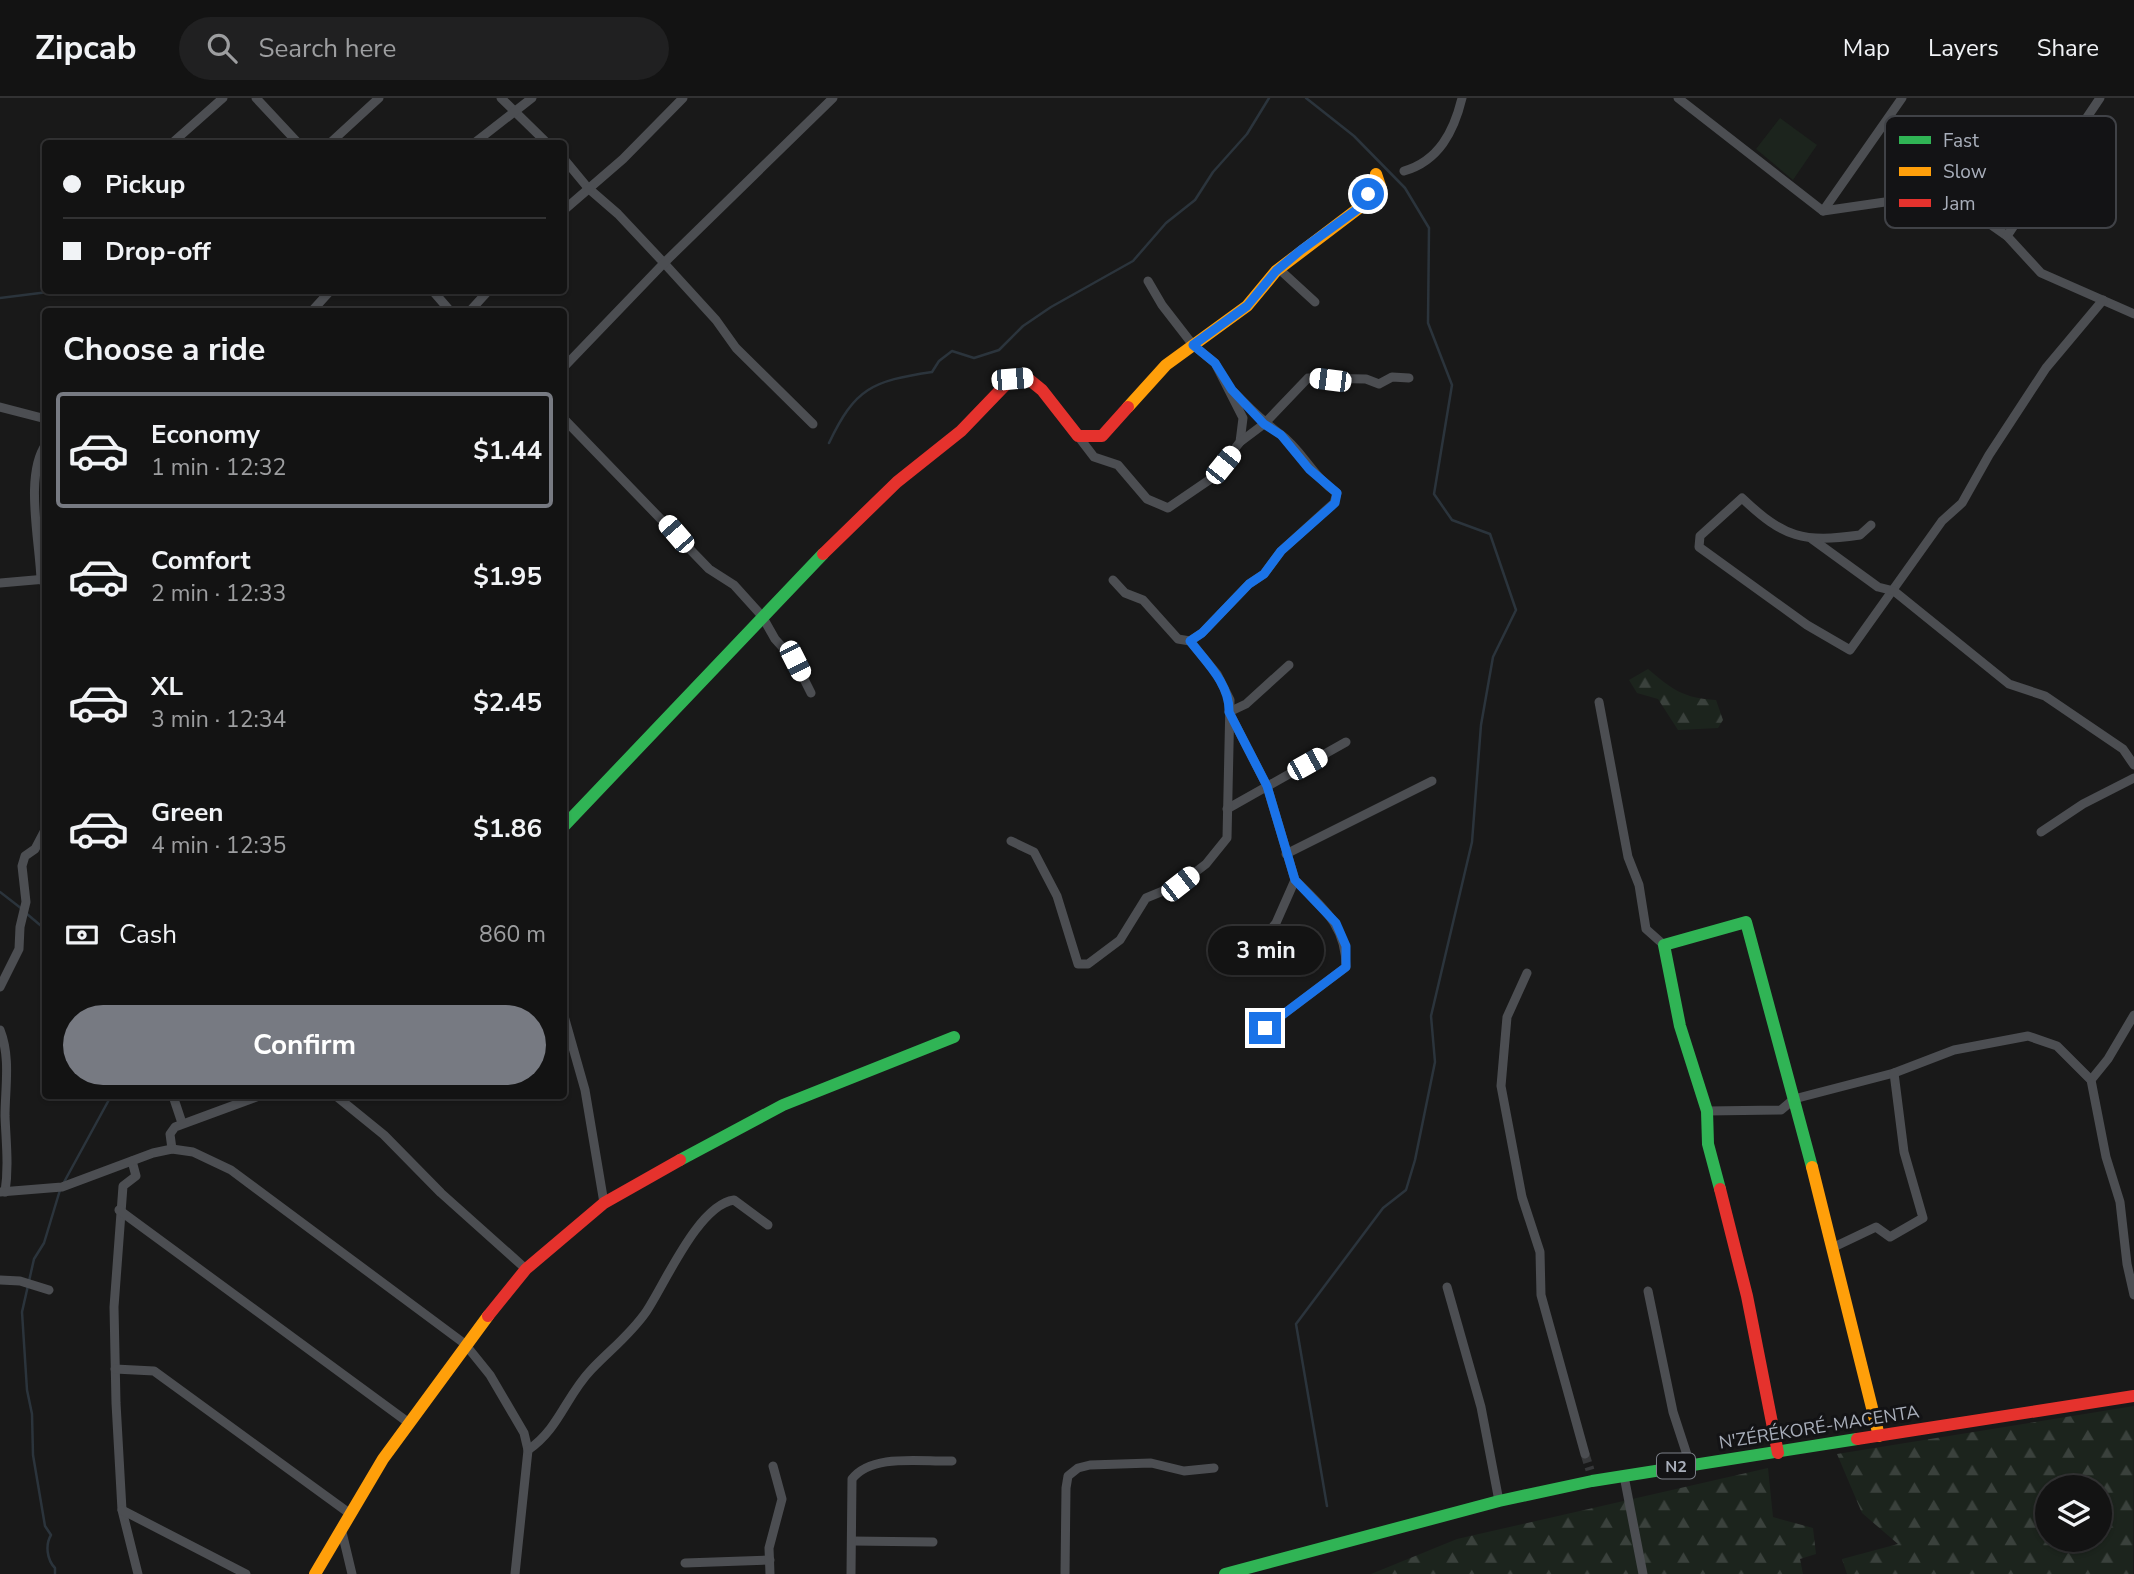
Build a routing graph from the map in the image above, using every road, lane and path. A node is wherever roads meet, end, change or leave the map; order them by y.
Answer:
1 (223, 98) edge
2 (256, 98) edge
3 (379, 98) edge
4 (501, 98) edge
5 (531, 98) edge
6 (682, 98) edge
7 (833, 98) edge
8 (1462, 98) edge
9 (1902, 98) edge
10 (2099, 98) edge
11 (1683, 99) edge
12 (517, 111) junction
13 (1889, 116) edge
14 (2087, 116) edge
15 (1885, 122) edge
16 (176, 140) edge
17 (295, 140) edge
18 (333, 140) edge
19 (477, 140) edge
20 (544, 140) edge
21 (567, 163) edge
22 (1404, 171) dead end
23 (1376, 174) dead end
24 (588, 188) junction
25 (1885, 202) edge
26 (567, 207) edge
27 (1823, 211) junction
28 (1996, 228) edge
29 (2012, 228) edge
30 (2007, 236) junction
31 (664, 263) junction
32 (1279, 269) junction
33 (1148, 281) dead end
34 (327, 294) edge
35 (435, 294) edge
36 (485, 294) edge
37 (2103, 300) junction
38 (1315, 302) dead end
39 (315, 308) edge
40 (448, 308) edge
41 (473, 308) edge
42 (2134, 314) edge
43 (1193, 345) junction
44 (567, 364) edge
45 (1409, 378) dead end
46 (1232, 390) junction
47 (0, 407) edge
48 (42, 418) edge
49 (567, 422) edge
50 (813, 424) dead end
51 (1264, 424) junction
52 (1078, 436) junction
53 (1240, 442) junction
54 (42, 449) edge
55 (1871, 525) dead end
56 (1812, 538) junction
57 (42, 559) edge
58 (42, 579) edge
59 (1113, 580) dead end
60 (0, 583) edge
61 (1895, 591) junction
62 (762, 616) junction
63 (1190, 641) junction
64 (1289, 665) dead end
65 (811, 693) dead end
66 (1599, 702) dead end
67 (1229, 712) junction
68 (1346, 742) dead end
69 (2134, 765) edge
70 (2134, 778) edge
71 (1432, 781) dead end
72 (1267, 786) junction
73 (1227, 810) junction
74 (567, 823) edge
75 (2041, 832) dead end
76 (42, 834) edge
77 (1011, 841) dead end
78 (1286, 854) junction
79 (1295, 880) junction
80 (1664, 945) junction
81 (1240, 968) dead end
82 (1527, 973) dead end
83 (0, 987) edge
84 (2134, 1015) edge
85 (567, 1026) edge
86 (1265, 1028) dead end
87 (0, 1030) edge
88 (954, 1037) dead end
89 (4, 1072) edge
90 (1894, 1073) junction
91 (2091, 1080) junction
92 (174, 1099) edge
93 (250, 1099) edge
94 (340, 1099) edge
95 (1794, 1099) junction
96 (1707, 1111) junction
97 (182, 1123) junction
98 (172, 1150) junction
99 (132, 1161) junction
100 (2, 1192) edge
101 (604, 1203) junction
102 (120, 1210) junction
103 (768, 1225) dead end
104 (1834, 1247) junction
105 (526, 1269) junction
106 (0, 1280) edge
107 (1447, 1287) dead end
108 (49, 1290) dead end
109 (1648, 1291) dead end
110 (2134, 1295) edge
111 (465, 1344) junction
112 (116, 1369) junction
113 (2134, 1396) edge
114 (409, 1423) junction
115 (1879, 1436) junction
116 (528, 1450) junction
117 (1778, 1453) junction
118 (1585, 1454) tunnel mouth
119 (952, 1461) dead end
120 (1690, 1464) junction
121 (773, 1466) dead end
122 (1214, 1468) dead end
123 (1624, 1476) junction
124 (1499, 1501) junction
125 (122, 1510) junction
126 (349, 1513) junction
127 (341, 1527) junction
128 (852, 1541) junction
129 (933, 1542) dead end
130 (770, 1560) junction
131 (685, 1563) dead end
132 (138, 1574) edge
133 (246, 1574) edge
134 (315, 1574) edge
135 (352, 1574) edge
136 (515, 1574) edge
137 (770, 1574) edge
138 (851, 1574) edge
139 (1065, 1574) edge
140 (1225, 1574) edge
141 (1643, 1574) edge

1 - 16 street
2 - 17 street
3 - 18 street
4 - 12 street
5 - 12 street
6 - 24 street
7 - 31 street
8 - 22 street
9 - 13 street
10 - 14 street
11 - 27 street
12 - 19 street
12 - 20 street
15 - 27 street
21 - 24 street
23 - 32 main road
24 - 26 street
24 - 31 street
25 - 27 street
28 - 30 street
29 - 30 street
30 - 37 street
31 - 44 street
31 - 50 street
32 - 38 street
32 - 43 main road
33 - 43 street
34 - 39 street
35 - 40 street
36 - 41 street
37 - 42 street
37 - 61 street
43 - 46 street
43 - 52 main road
45 - 51 street
46 - 51 street
46 - 53 street
47 - 48 street
49 - 62 street
51 - 53 street
51 - 63 street
52 - 53 street
52 - 62 main road
54 - 57 street
55 - 56 street
56 - 61 street
56 - 61 street
58 - 60 street
59 - 63 street
61 - 69 street
62 - 65 street
62 - 74 main road
63 - 67 street
64 - 67 street
66 - 80 street
67 - 72 street
67 - 73 street
68 - 72 street
70 - 75 street
71 - 78 street
72 - 73 street
72 - 78 street
73 - 77 street
76 - 83 street
78 - 79 street
79 - 81 street
79 - 86 street
80 - 95 main road
80 - 96 main road
82 - 118 street
84 - 91 street
85 - 101 street
87 - 89 street
88 - 101 main road
89 - 100 street
90 - 91 street
90 - 95 street
90 - 104 street
91 - 110 street
92 - 97 street
93 - 97 street
94 - 105 street
95 - 96 street
95 - 104 main road
96 - 117 main road
97 - 98 street
98 - 99 street
98 - 111 street
99 - 100 street
99 - 102 street
101 - 105 main road
102 - 112 street
102 - 114 street
103 - 116 street
104 - 115 main road
105 - 111 main road
106 - 108 street
107 - 124 street
109 - 120 street
111 - 114 main road
111 - 116 street
112 - 125 street
112 - 126 street
113 - 115 main road, N'ZÉRÉKORÉ-MACENTA / N2
114 - 126 main road
115 - 117 main road, N'ZÉRÉKORÉ-MACENTA / N2
116 - 136 street
117 - 120 main road, N'ZÉRÉKORÉ-MACENTA / N2
119 - 128 street
120 - 123 main road, N'ZÉRÉKORÉ-MACENTA / N2
121 - 130 street
122 - 139 street
123 - 124 main road, N'ZÉRÉKORÉ-MACENTA / N2
123 - 141 street
124 - 140 main road, N'ZÉRÉKORÉ-MACENTA / N2
125 - 132 street
125 - 133 street
126 - 127 main road
127 - 134 main road
127 - 135 street
128 - 129 street
128 - 138 street
130 - 131 street
130 - 137 street

